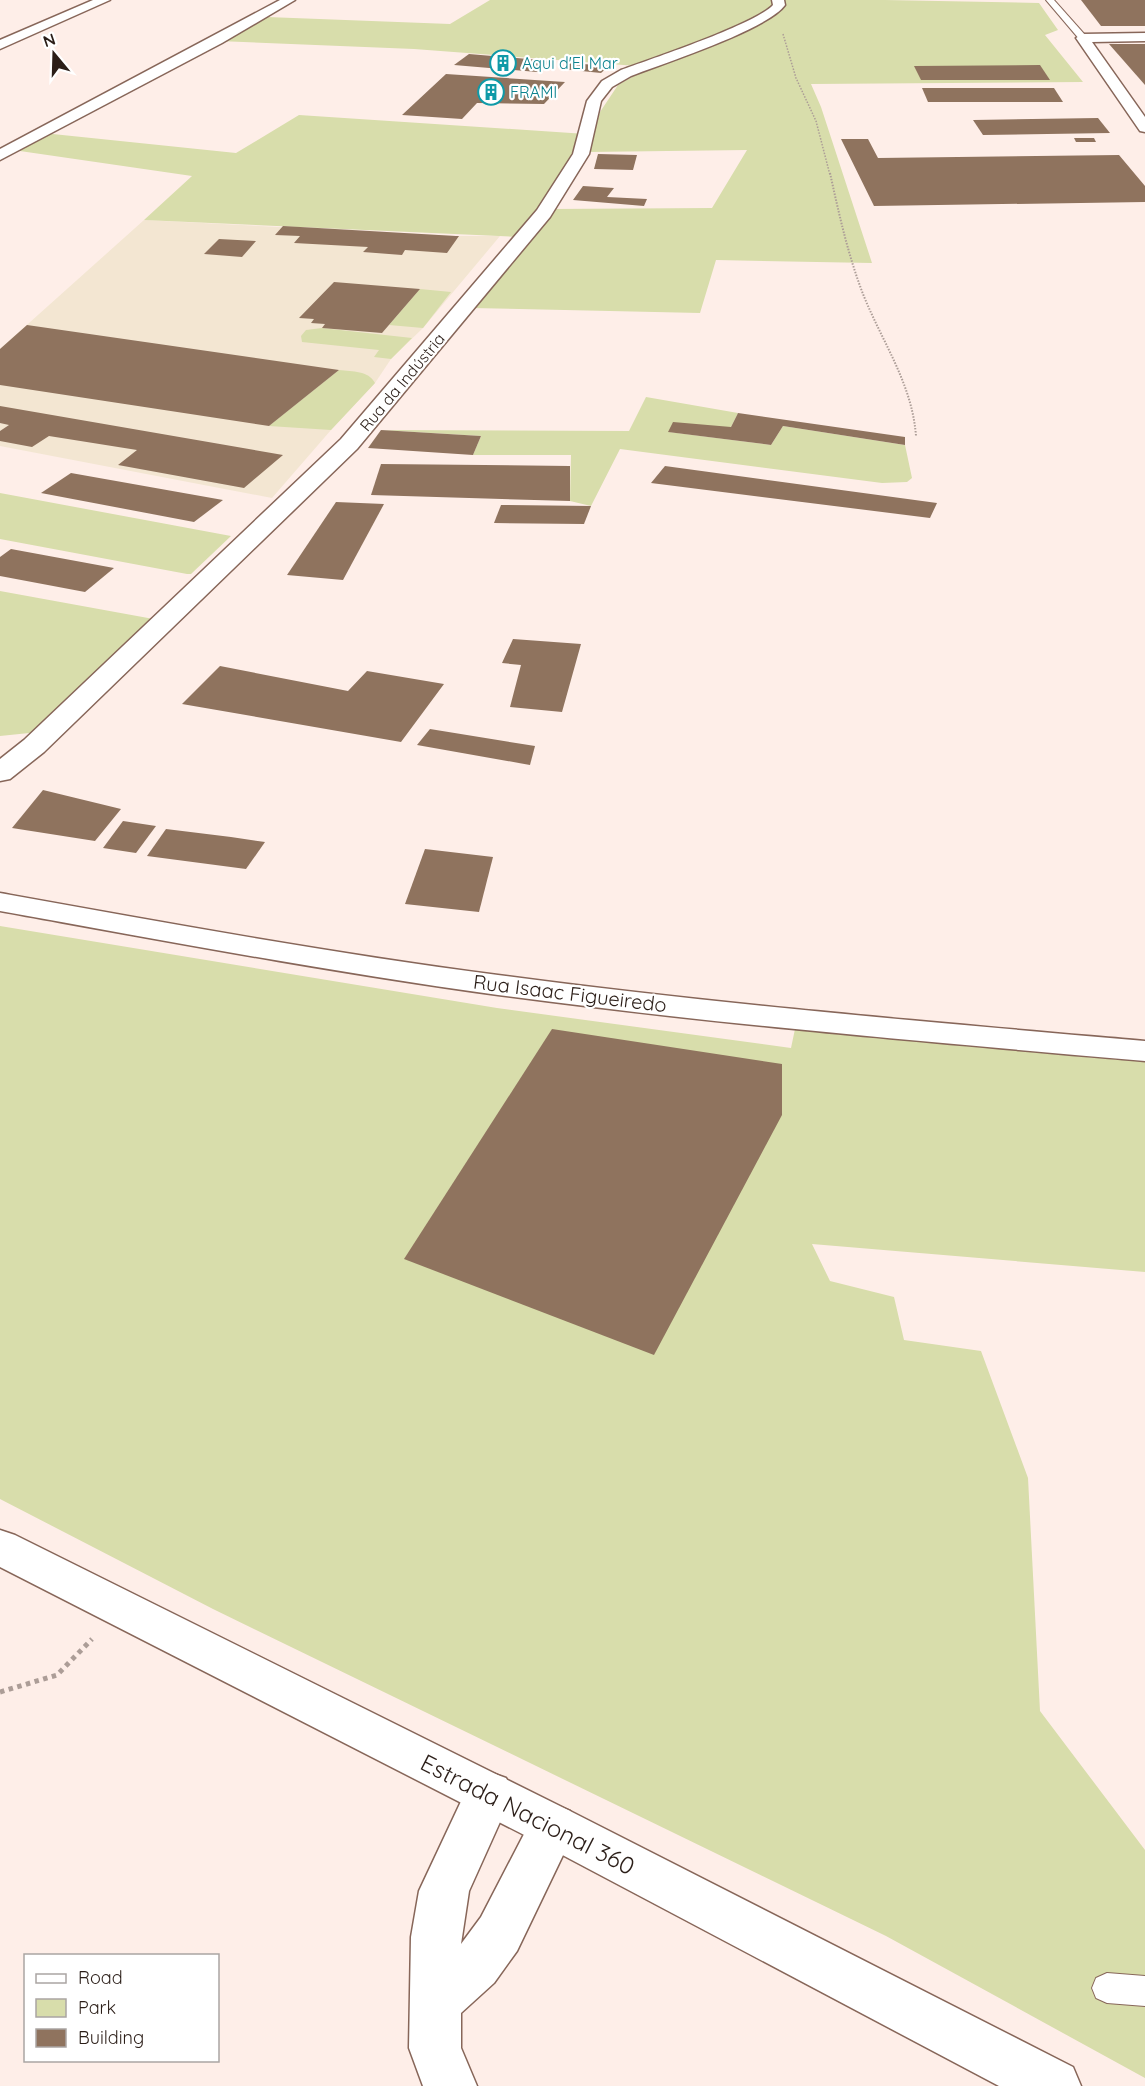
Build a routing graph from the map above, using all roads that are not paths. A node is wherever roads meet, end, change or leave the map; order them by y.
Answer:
1 (104, 0) edge
2 (289, 0) edge
3 (1050, 0) edge
4 (776, 6) edge
5 (1083, 38) junction
6 (1145, 38) edge
7 (0, 45) edge
8 (1145, 128) edge
9 (0, 155) edge
10 (0, 774) edge
11 (0, 902) edge
12 (1145, 1051) edge
13 (0, 1547) edge
14 (489, 1793) junction
15 (553, 1826) junction
16 (1107, 1988) dead end
17 (1145, 1991) edge
18 (436, 2002) junction
19 (450, 2086) edge
20 (1054, 2086) edge

1 - 7 street
2 - 9 street
3 - 5 lane
4 - 10 street, Rua da Indústria
5 - 6 street
5 - 8 street
11 - 12 street, Rua Isaac Figueiredo
13 - 14 street, Estrada Nacional 360
14 - 15 street, Estrada Nacional 360
14 - 18 street
15 - 18 street
15 - 20 street, Estrada Nacional 360
16 - 17 lane
18 - 19 street

